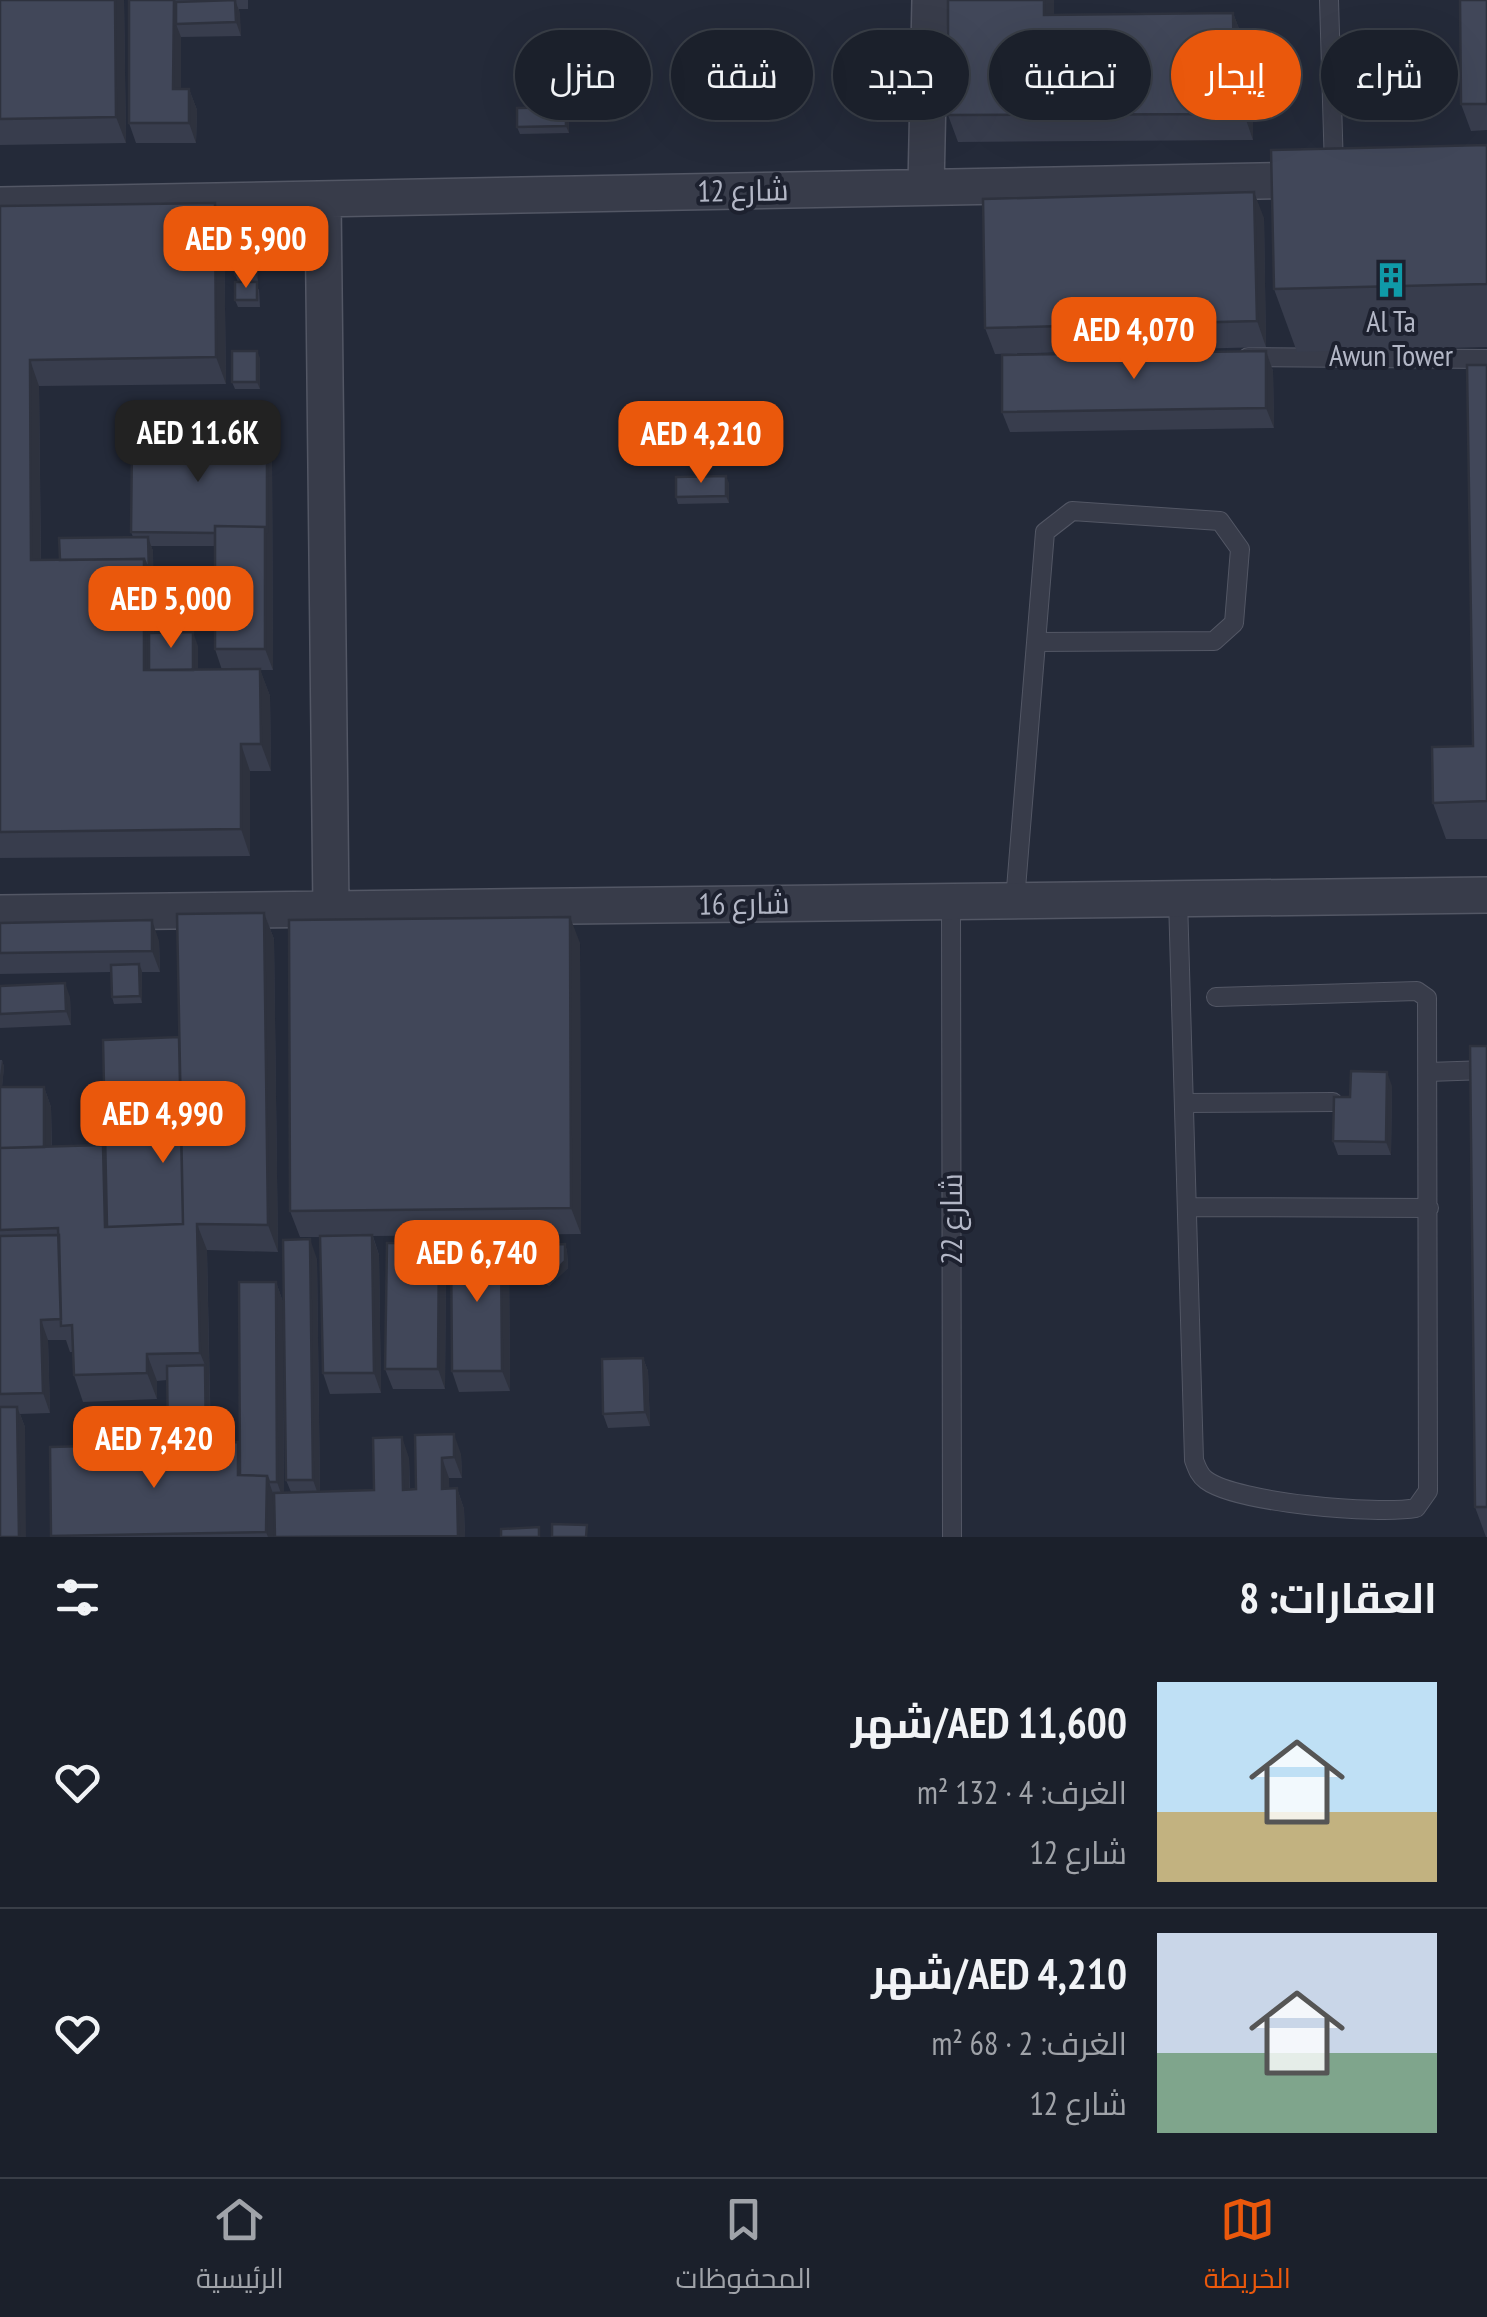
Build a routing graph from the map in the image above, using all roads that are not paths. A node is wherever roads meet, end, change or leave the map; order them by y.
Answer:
1 (930, 0) edge
2 (1328, 0) edge
3 (1373, 179) edge
4 (1334, 180) junction
5 (926, 187) junction
6 (323, 200) junction
7 (0, 205) edge
8 (1236, 357) edge
9 (1480, 359) edge
10 (1472, 379) edge
11 (1036, 642) junction
12 (1487, 895) edge
13 (1178, 899) junction
14 (1015, 901) junction
15 (951, 902) junction
16 (331, 910) junction
17 (0, 914) edge
18 (1216, 997) dead end
19 (1487, 1070) edge
20 (1428, 1072) junction
21 (1332, 1102) edge
22 (1184, 1104) junction
23 (1188, 1207) junction
24 (1429, 1208) junction
25 (952, 1537) edge

1 - 5 street
2 - 4 lane
3 - 4 street, شارع 12
4 - 5 street, شارع 12
5 - 6 street, شارع 12
6 - 7 street, شارع 12
6 - 16 street
8 - 9 lane
9 - 10 lane
11 - 11 lane
11 - 14 lane
12 - 13 street, شارع 16
13 - 14 street, شارع 16
13 - 22 lane
14 - 15 street, شارع 16
15 - 16 street, شارع 16
15 - 25 lane, شارع 22
16 - 17 street, شارع 16
18 - 20 lane
19 - 20 lane
20 - 24 lane
21 - 22 lane
22 - 23 lane
23 - 24 lane
23 - 24 lane

